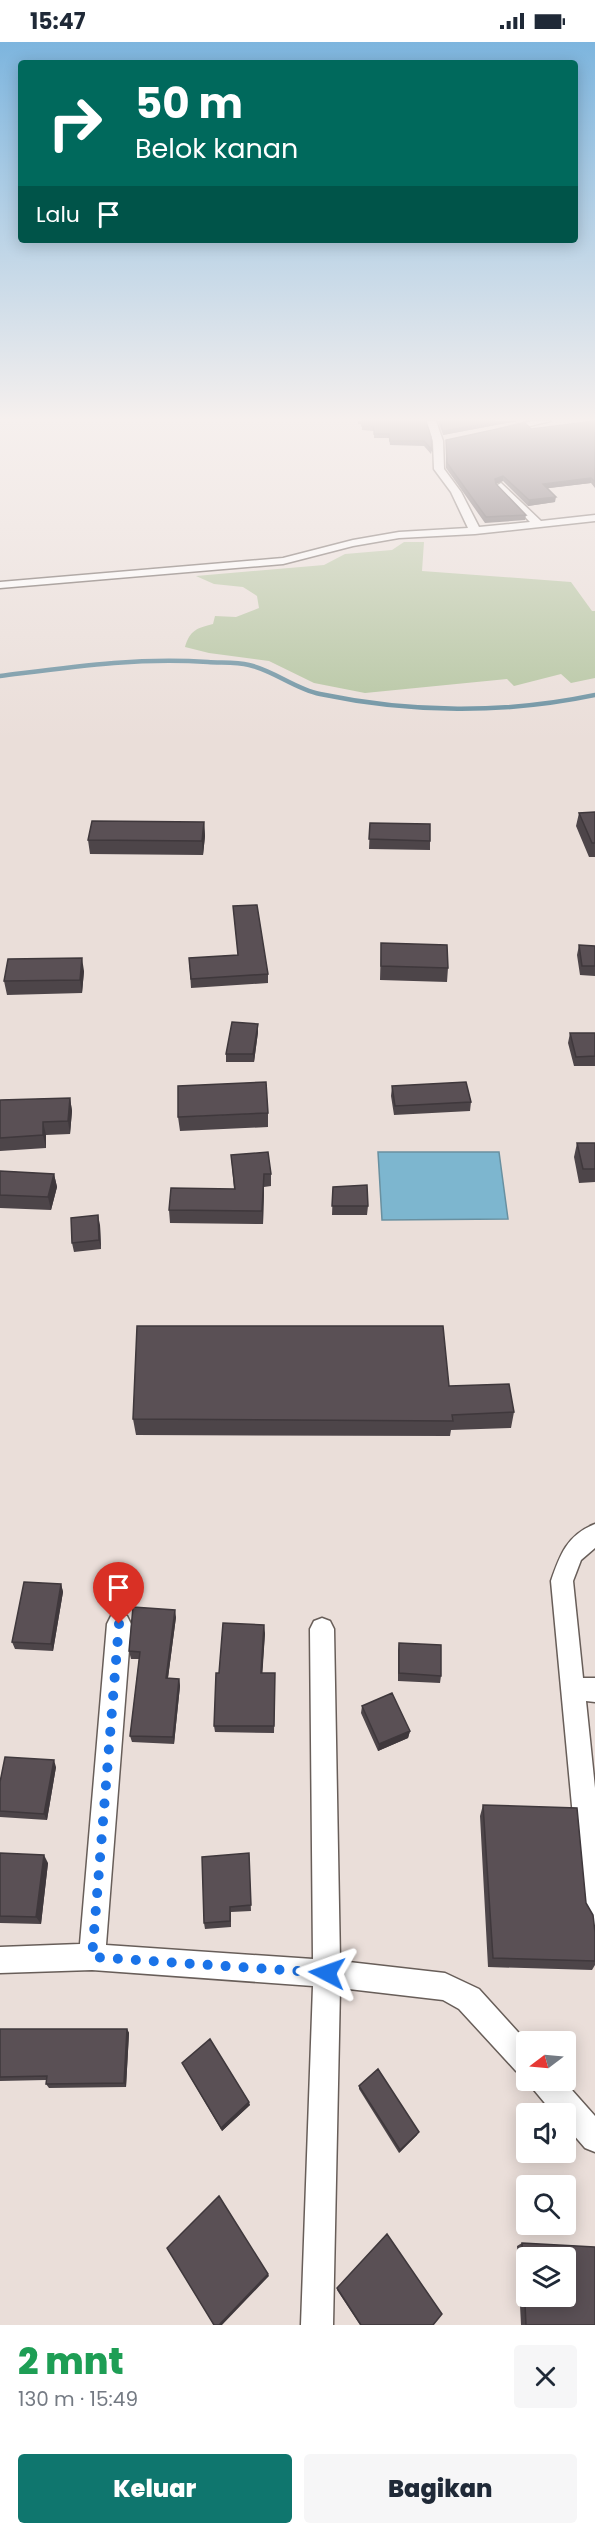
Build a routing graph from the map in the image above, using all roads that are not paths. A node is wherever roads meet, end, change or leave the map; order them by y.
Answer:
1 (473, 528) edge
2 (512, 528) edge
3 (475, 531) junction
4 (0, 585) edge
5 (595, 1534) edge
6 (119, 1624) dead end
7 (322, 1629) dead end
8 (584, 1690) edge
9 (595, 1913) edge
10 (92, 1957) junction
11 (0, 1960) edge
12 (327, 1973) junction
13 (516, 2050) edge
14 (554, 2091) edge
15 (595, 2138) edge
16 (318, 2325) edge

1 - 3 street
2 - 3 street
3 - 4 street
5 - 8 street
6 - 10 street
7 - 12 street
8 - 9 street
10 - 11 street
10 - 12 street
12 - 13 street
12 - 16 street
14 - 15 street

